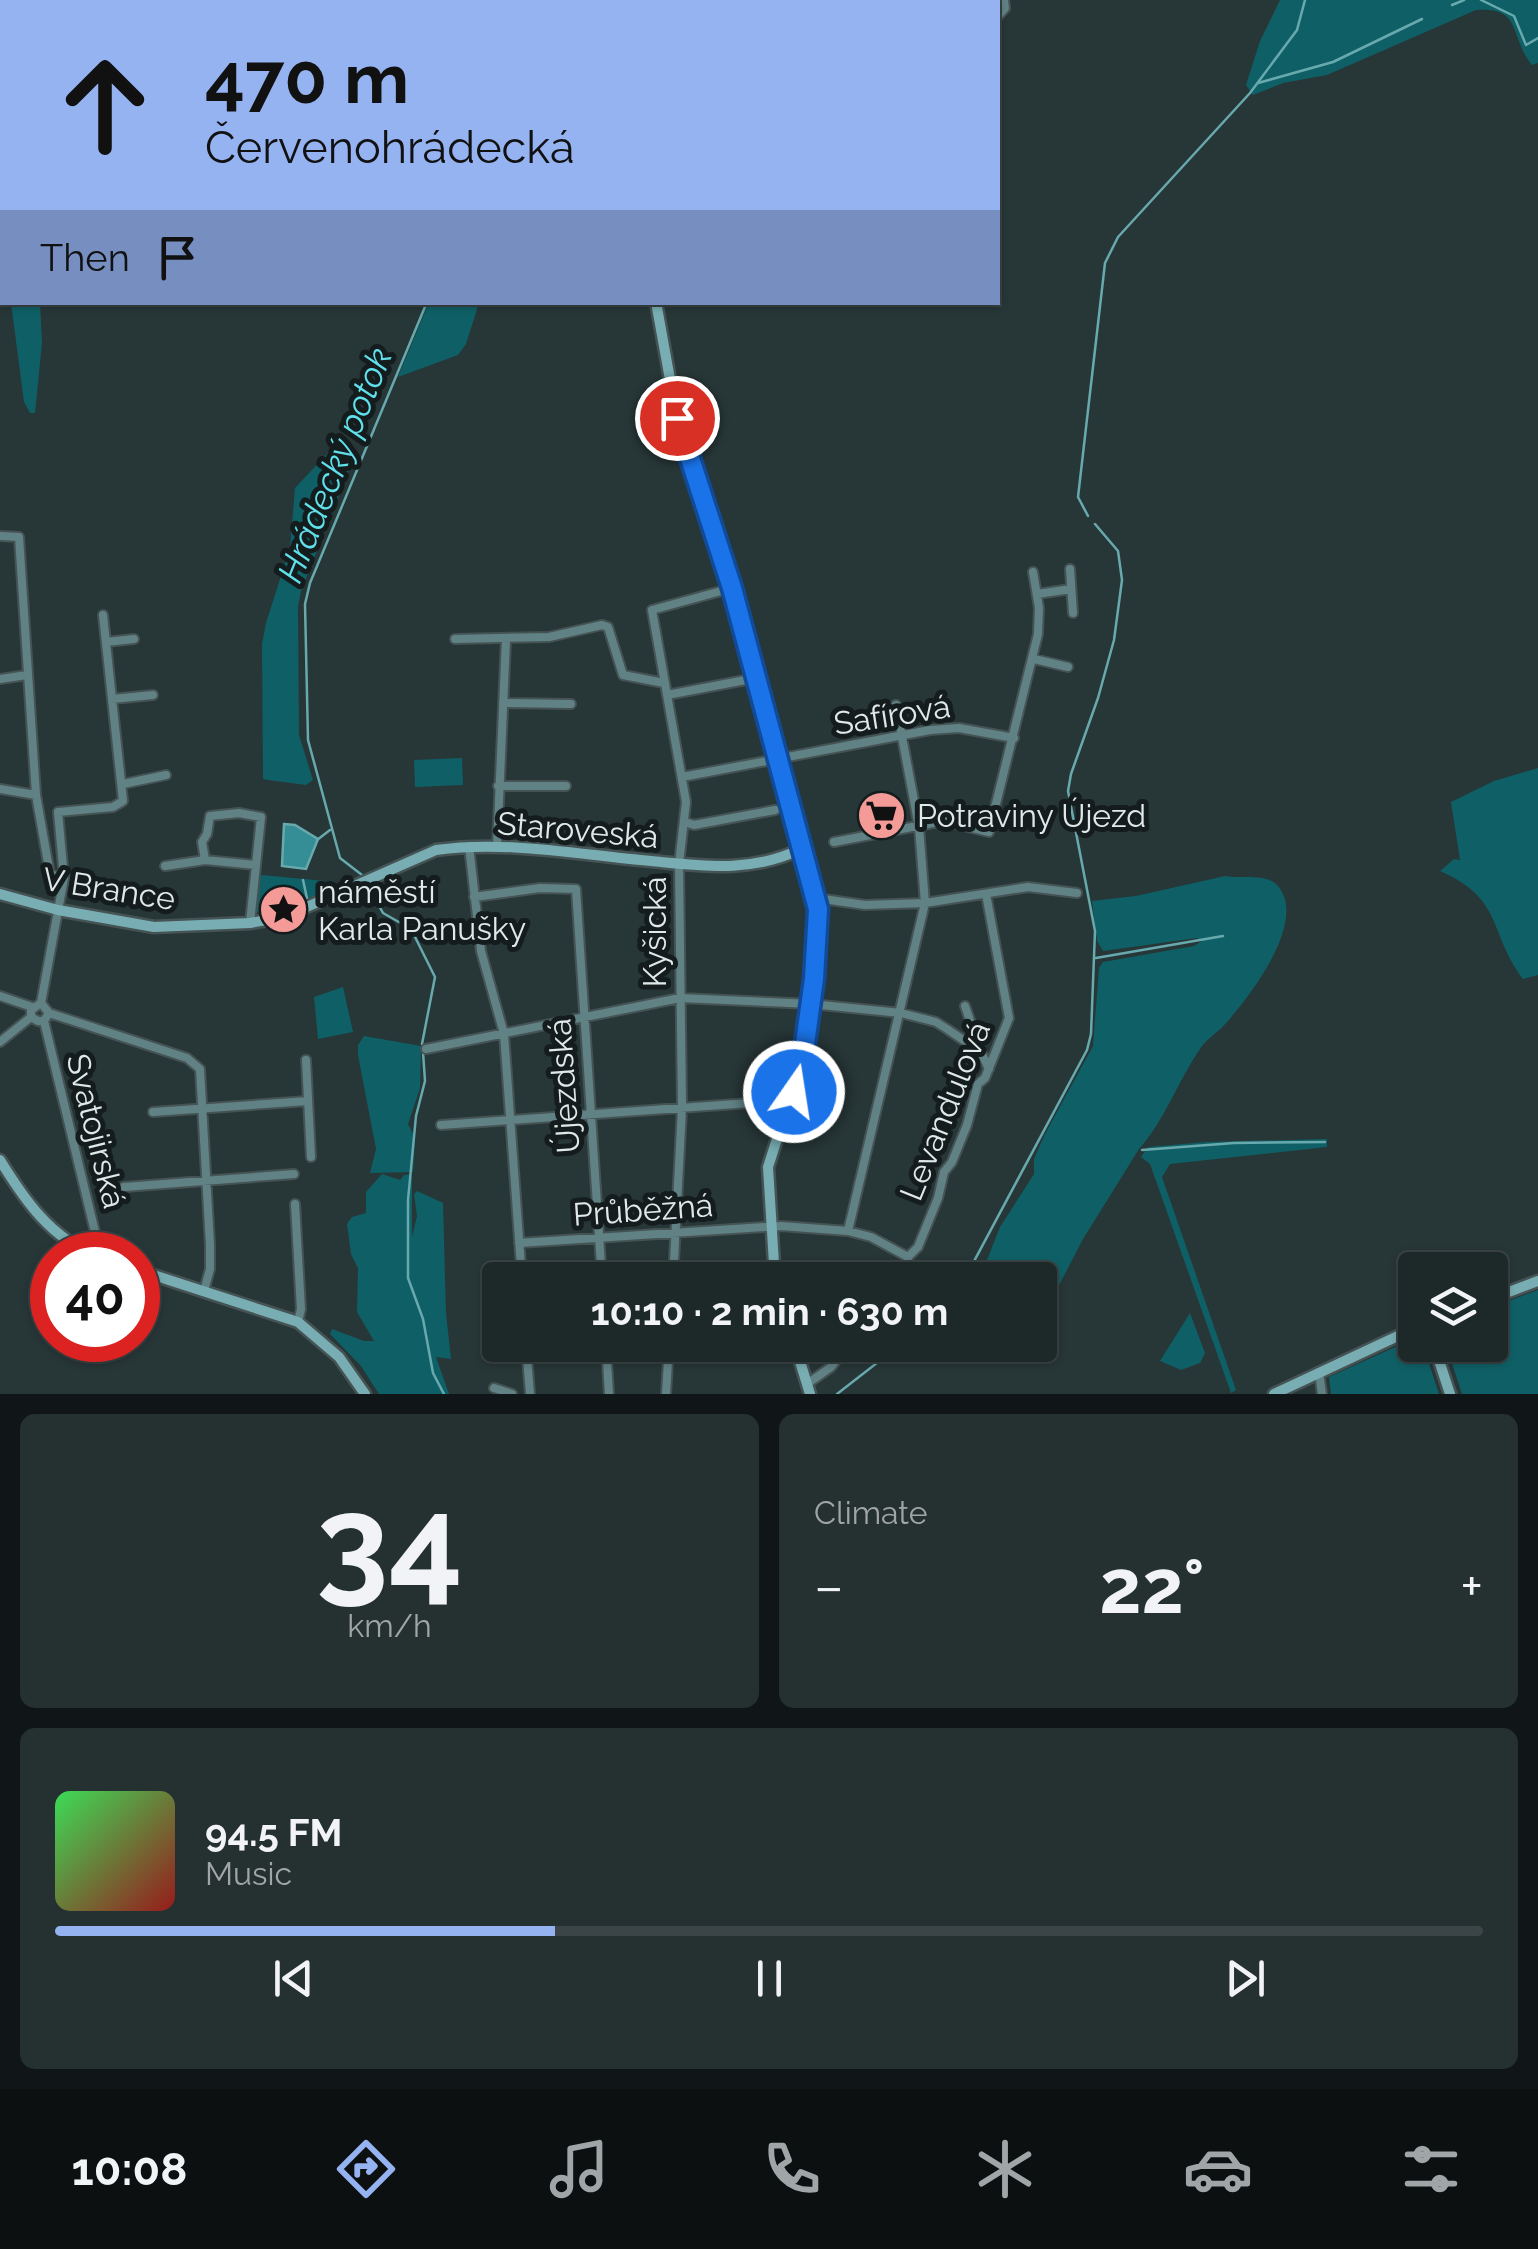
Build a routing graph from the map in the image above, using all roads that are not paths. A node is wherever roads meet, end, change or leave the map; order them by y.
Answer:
1 (657, 305) edge
2 (0, 536) edge
3 (1070, 569) dead end
4 (1032, 572) dead end
5 (732, 588) junction
6 (1072, 589) junction
7 (1037, 594) junction
8 (1073, 613) dead end
9 (103, 615) dead end
10 (134, 639) dead end
11 (455, 639) dead end
12 (506, 639) junction
13 (106, 642) junction
14 (1034, 658) junction
15 (1068, 666) dead end
16 (27, 675) junction
17 (756, 678) junction
18 (0, 679) edge
19 (664, 682) junction
20 (154, 694) dead end
21 (667, 695) junction
22 (112, 699) junction
23 (503, 703) junction
24 (572, 704) dead end
25 (896, 705) dead end
26 (902, 737) junction
27 (1014, 738) junction
28 (777, 760) junction
29 (166, 775) dead end
30 (682, 777) junction
31 (122, 784) junction
32 (498, 786) junction
33 (566, 786) dead end
34 (0, 789) edge
35 (36, 795) junction
36 (775, 810) dead end
37 (684, 822) junction
38 (919, 827) junction
39 (834, 842) dead end
40 (469, 846) junction
41 (497, 847) junction
42 (800, 848) junction
43 (206, 860) junction
44 (256, 864) junction
45 (679, 864) junction
46 (165, 866) dead end
47 (64, 878) junction
48 (0, 894) edge
49 (986, 894) junction
50 (1078, 894) dead end
51 (474, 897) junction
52 (816, 898) junction
53 (926, 902) junction
54 (58, 910) junction
55 (250, 923) junction
56 (0, 996) edge
57 (680, 998) junction
58 (811, 1004) junction
59 (966, 1006) dead end
60 (35, 1009) junction
61 (901, 1012) junction
62 (46, 1017) junction
63 (584, 1017) junction
64 (504, 1034) junction
65 (0, 1042) edge
66 (426, 1049) dead end
67 (981, 1052) junction
68 (306, 1060) dead end
69 (989, 1069) junction
70 (308, 1101) junction
71 (790, 1103) junction
72 (202, 1108) junction
73 (682, 1108) junction
74 (153, 1112) dead end
75 (590, 1113) junction
76 (510, 1118) junction
77 (441, 1125) dead end
78 (311, 1157) dead end
79 (0, 1160) edge
80 (294, 1174) dead end
81 (206, 1180) junction
82 (124, 1187) dead end
83 (294, 1204) dead end
84 (770, 1226) junction
85 (848, 1231) junction
86 (56, 1232) edge
87 (95, 1232) edge
88 (675, 1233) junction
89 (599, 1238) junction
90 (519, 1243) junction
91 (908, 1257) junction
92 (521, 1262) edge
93 (601, 1262) edge
94 (673, 1262) edge
95 (773, 1262) edge
96 (907, 1262) edge
97 (160, 1277) edge
98 (1538, 1281) edge
99 (204, 1291) junction
100 (1508, 1292) edge
101 (298, 1322) junction
102 (1398, 1336) edge
103 (527, 1362) edge
104 (607, 1362) edge
105 (668, 1362) edge
106 (800, 1362) edge
107 (834, 1362) edge
108 (1440, 1362) edge
109 (1319, 1372) junction
110 (494, 1388) dead end
111 (809, 1389) edge
112 (365, 1394) edge
113 (512, 1394) edge
114 (530, 1394) edge
115 (610, 1394) edge
116 (666, 1394) edge
117 (1274, 1394) edge
118 (1322, 1394) edge
119 (1450, 1394) edge

1 - 5 street
2 - 16 street
3 - 6 street
4 - 7 street
5 - 17 street
5 - 19 street, Kyšická
6 - 7 street
6 - 8 street
7 - 14 street
9 - 13 street
10 - 13 street
11 - 12 street
12 - 19 street
12 - 23 street
13 - 22 street
14 - 15 street
14 - 27 street
16 - 18 street
16 - 35 street
17 - 21 street
17 - 28 street
19 - 21 street, Kyšická
20 - 22 street
21 - 30 street, Kyšická
22 - 31 street
23 - 24 street
23 - 32 street
25 - 26 street
26 - 27 street, Safírová
26 - 28 street, Safírová
26 - 38 street
27 - 38 street
28 - 30 street, Safírová
28 - 42 street
29 - 31 street
30 - 37 street, Kyšická
31 - 47 street
32 - 33 street
32 - 41 street
34 - 35 street
35 - 47 street
36 - 37 street
37 - 45 street, Kyšická
38 - 39 street
38 - 53 street
40 - 41 street, Staroveská
40 - 51 street
40 - 55 street, Staroveská
41 - 45 street, Staroveská
42 - 45 street, Staroveská
42 - 52 street
43 - 44 street
43 - 44 street
43 - 46 street
44 - 55 street
45 - 57 street, Kyšická
47 - 54 street
48 - 54 street, V Brance
49 - 50 street
49 - 53 street
49 - 69 street, Levandulová
51 - 63 street, Újezdská
51 - 64 street
52 - 53 street
52 - 58 street
53 - 61 street
54 - 55 street, V Brance
54 - 60 street
56 - 60 street
57 - 58 street
57 - 63 street
57 - 73 street, Kyšická
58 - 61 street
58 - 71 street
59 - 67 street
60 - 62 street, Svatojirská
60 - 62 street, Svatojirská
60 - 65 street
61 - 67 street
61 - 85 street
62 - 72 street
62 - 87 street, Svatojirská
63 - 64 street
63 - 75 street, Újezdská
64 - 66 street
64 - 76 street
67 - 69 street
68 - 70 street
69 - 91 street, Levandulová
70 - 72 street
70 - 78 street
71 - 73 street
71 - 84 street
72 - 74 street
72 - 81 street
73 - 75 street
73 - 88 street, Kyšická
75 - 76 street
75 - 89 street, Újezdská
76 - 77 street
76 - 90 street
79 - 86 street
80 - 81 street
81 - 82 street
81 - 99 street
83 - 101 street
84 - 85 street, Průběžná
84 - 88 street, Průběžná
84 - 95 street
85 - 91 street, Průběžná
88 - 89 street, Průběžná
88 - 94 street, Kyšická
89 - 90 street, Průběžná
89 - 93 street, Újezdská
90 - 92 street
91 - 96 street, Levandulová
97 - 99 street
98 - 100 street
99 - 101 street
101 - 112 street
102 - 109 street
103 - 114 street
104 - 115 street
105 - 116 street
106 - 111 street
107 - 111 street
108 - 119 street
109 - 117 street
109 - 118 street
110 - 113 street

